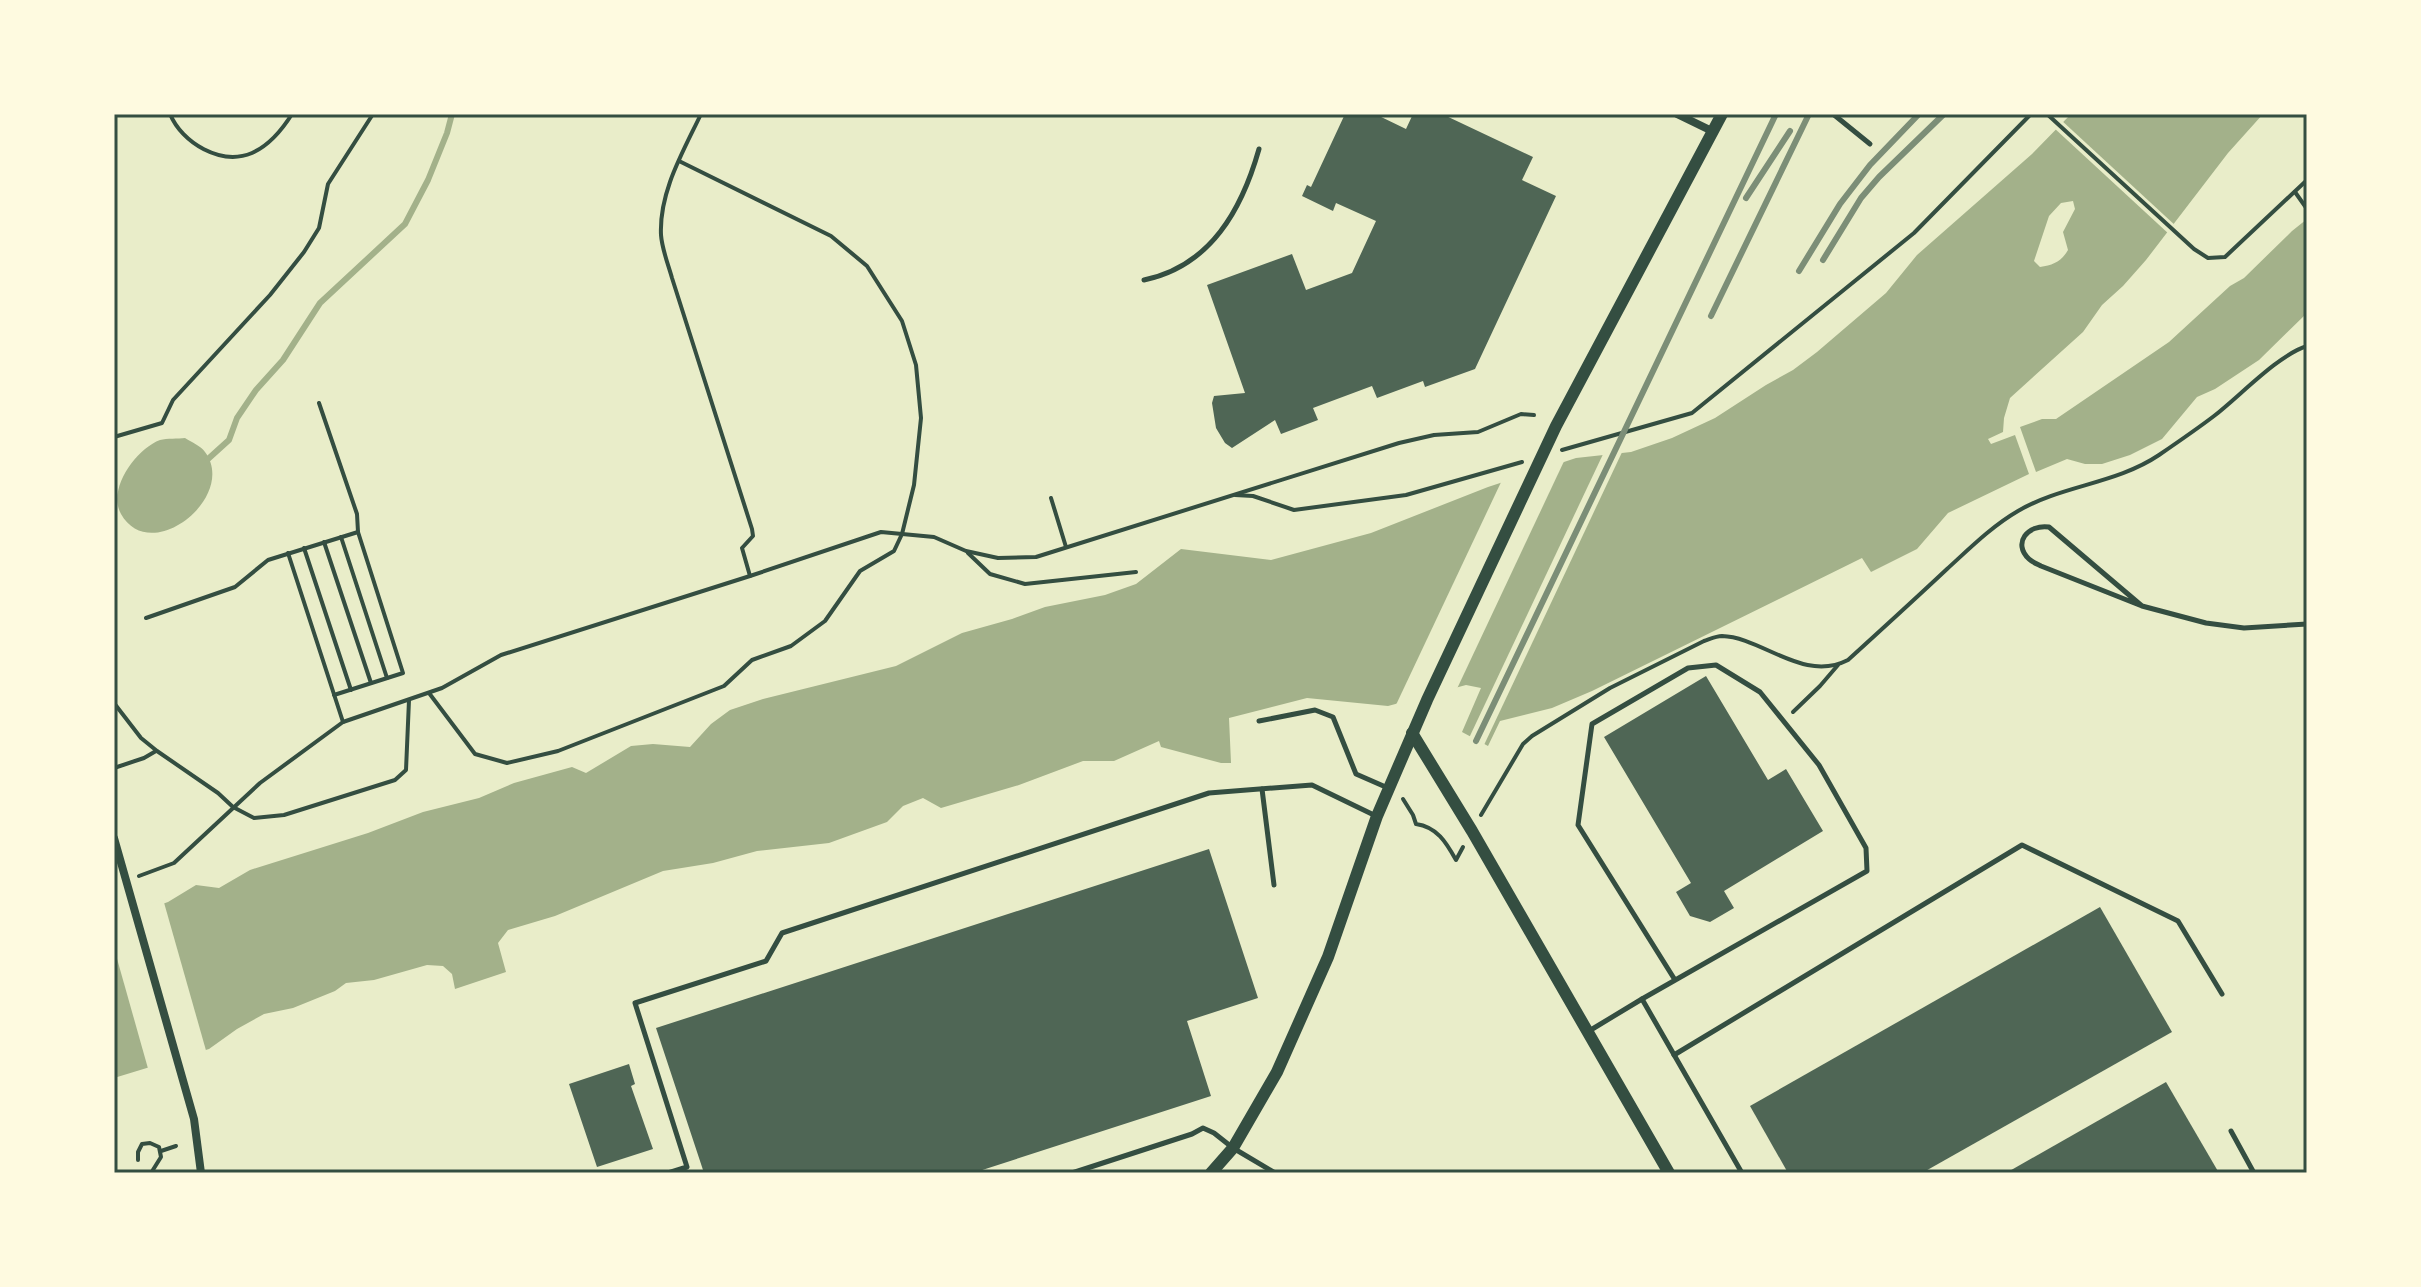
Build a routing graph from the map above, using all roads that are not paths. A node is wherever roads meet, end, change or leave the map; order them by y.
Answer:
1 (1677, 114) edge
2 (1722, 114) edge
3 (1833, 114) edge
4 (1714, 132) junction
5 (1870, 144) dead end
6 (1259, 149) dead end
7 (1144, 280) dead end
8 (2142, 606) junction
9 (2307, 624) edge
10 (1259, 721) dead end
11 (1412, 733) junction
12 (1389, 788) junction
13 (1262, 789) junction
14 (1377, 816) junction
15 (114, 838) edge
16 (1274, 885) dead end
17 (1675, 980) junction
18 (2222, 994) dead end
19 (1642, 999) junction
20 (1589, 1031) junction
21 (1674, 1055) junction
22 (2231, 1131) dead end
23 (1233, 1148) junction
24 (201, 1173) edge
25 (668, 1173) edge
26 (1072, 1173) edge
27 (1211, 1173) edge
28 (1275, 1173) edge
29 (1669, 1173) edge
30 (1742, 1173) edge
31 (2254, 1173) edge

1 - 4 street
2 - 4 street
3 - 5 lane
4 - 11 street
6 - 7 lane
8 - 8 lane
8 - 9 lane
10 - 12 lane
11 - 12 street
11 - 20 street
12 - 14 street
13 - 14 lane
13 - 16 lane
13 - 25 lane
14 - 23 street
15 - 24 street
17 - 17 lane
17 - 19 lane
18 - 21 lane
19 - 20 lane
19 - 21 lane
20 - 29 street
21 - 30 lane
22 - 31 lane
23 - 26 lane
23 - 27 street
23 - 28 lane

